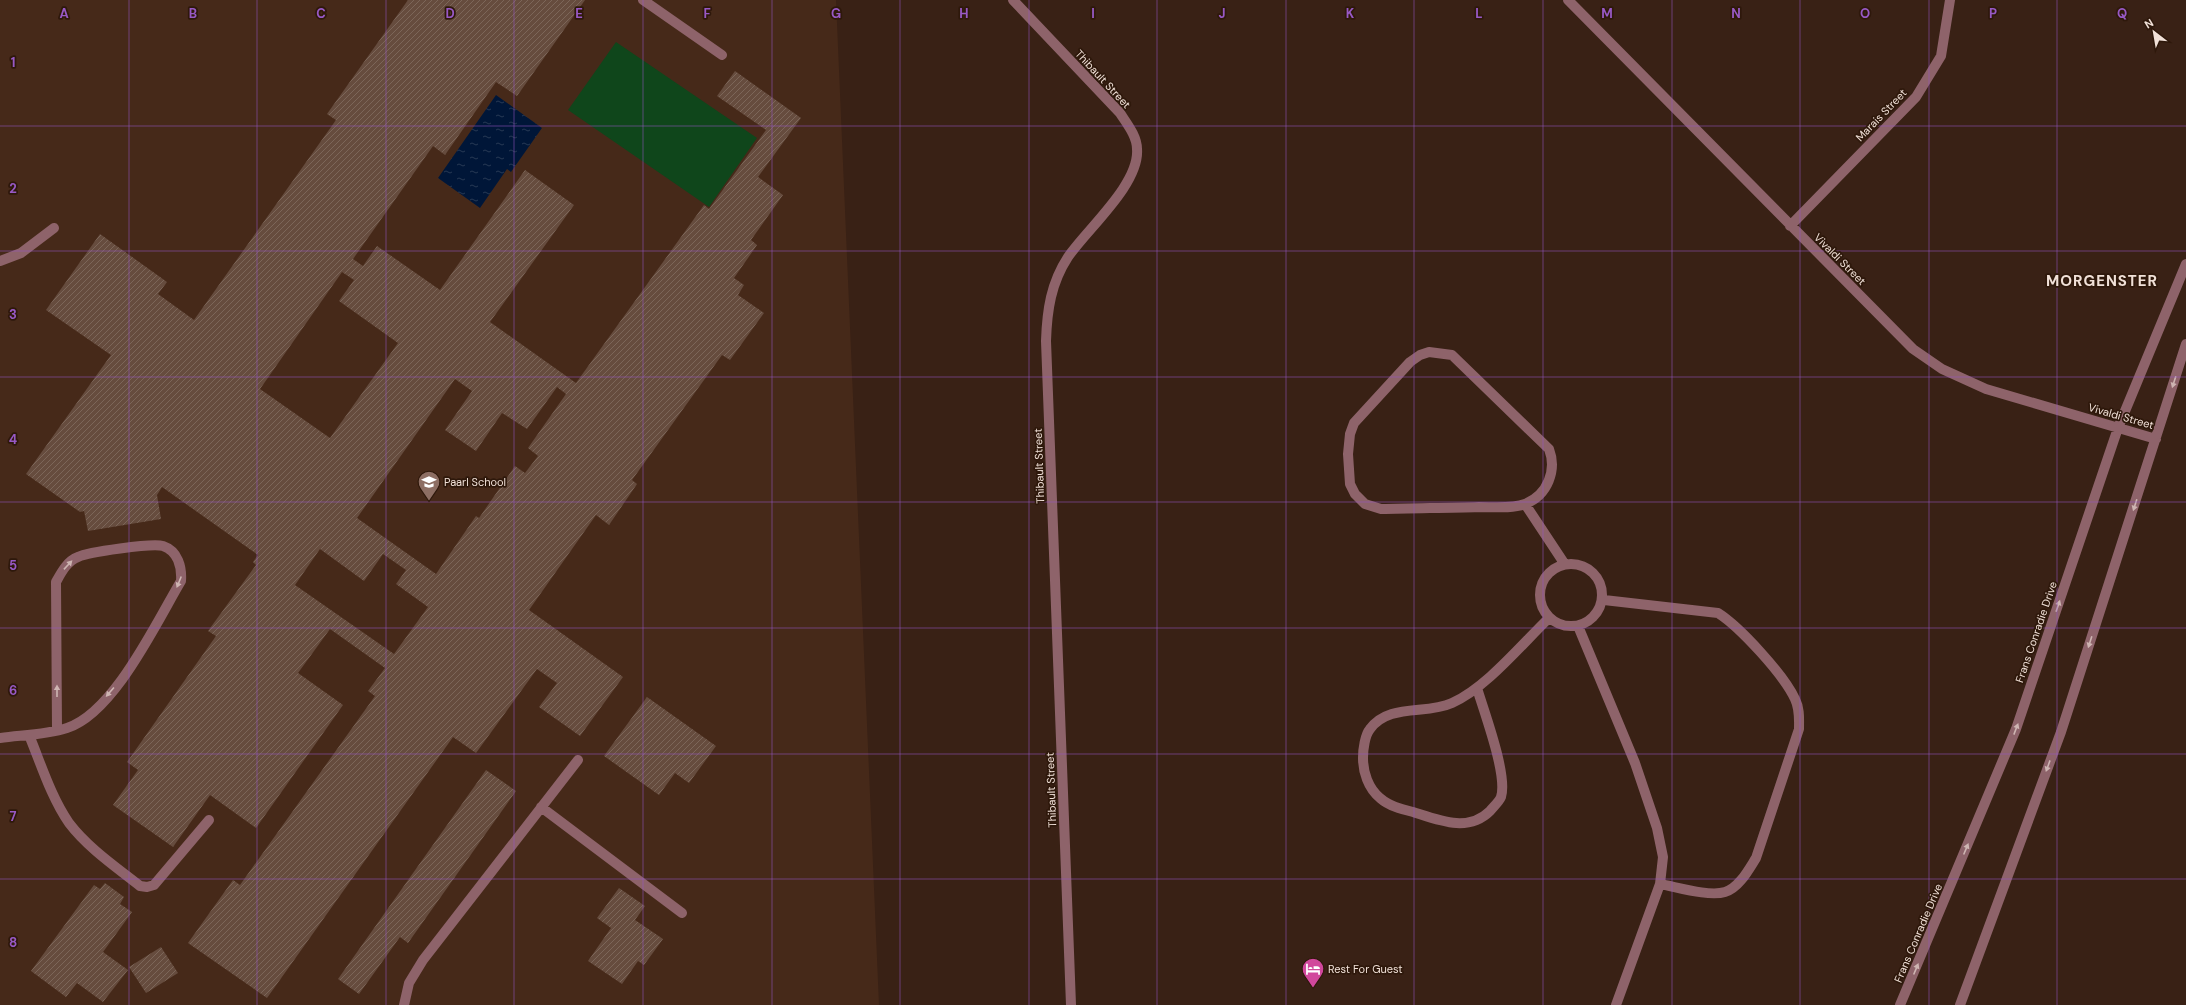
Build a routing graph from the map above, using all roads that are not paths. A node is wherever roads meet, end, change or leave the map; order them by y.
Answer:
1 (643, 0) edge
2 (1012, 0) edge
3 (1568, 0) edge
4 (1950, 0) edge
5 (722, 55) dead end
6 (1790, 226) junction
7 (54, 228) dead end
8 (0, 261) edge
9 (2186, 264) edge
10 (2186, 344) edge
11 (2118, 428) junction
12 (2156, 439) junction
13 (1525, 504) junction
14 (1564, 563) junction
15 (1604, 600) junction
16 (1549, 618) junction
17 (1578, 626) junction
18 (1477, 688) junction
19 (57, 730) junction
20 (28, 735) junction
21 (0, 738) edge
22 (578, 760) dead end
23 (541, 807) junction
24 (209, 820) dead end
25 (1660, 884) junction
26 (682, 913) dead end
27 (404, 1005) edge
28 (1071, 1005) edge
29 (1616, 1005) edge
30 (1900, 1005) edge
31 (1960, 1005) edge

1 - 5 street
2 - 28 street, Thibault Street
3 - 6 street, Vivaldi Street
4 - 6 street, Marais Street
6 - 11 street, Vivaldi Street
7 - 8 street
9 - 11 street, Frans Conradie Drive
10 -> 12 street
11 - 12 street, Vivaldi Street
30 -> 11 street, Frans Conradie Drive
12 -> 31 street
13 - 13 street
13 - 14 street
14 - 15 street
14 - 16 street
15 - 17 street
15 - 25 street
16 - 17 street
16 - 18 street
17 - 25 street
18 - 18 street
19 -> 19 street
19 - 20 street
20 - 21 street
20 - 24 street
22 - 23 street
23 - 26 street
23 - 27 street
25 - 29 street

